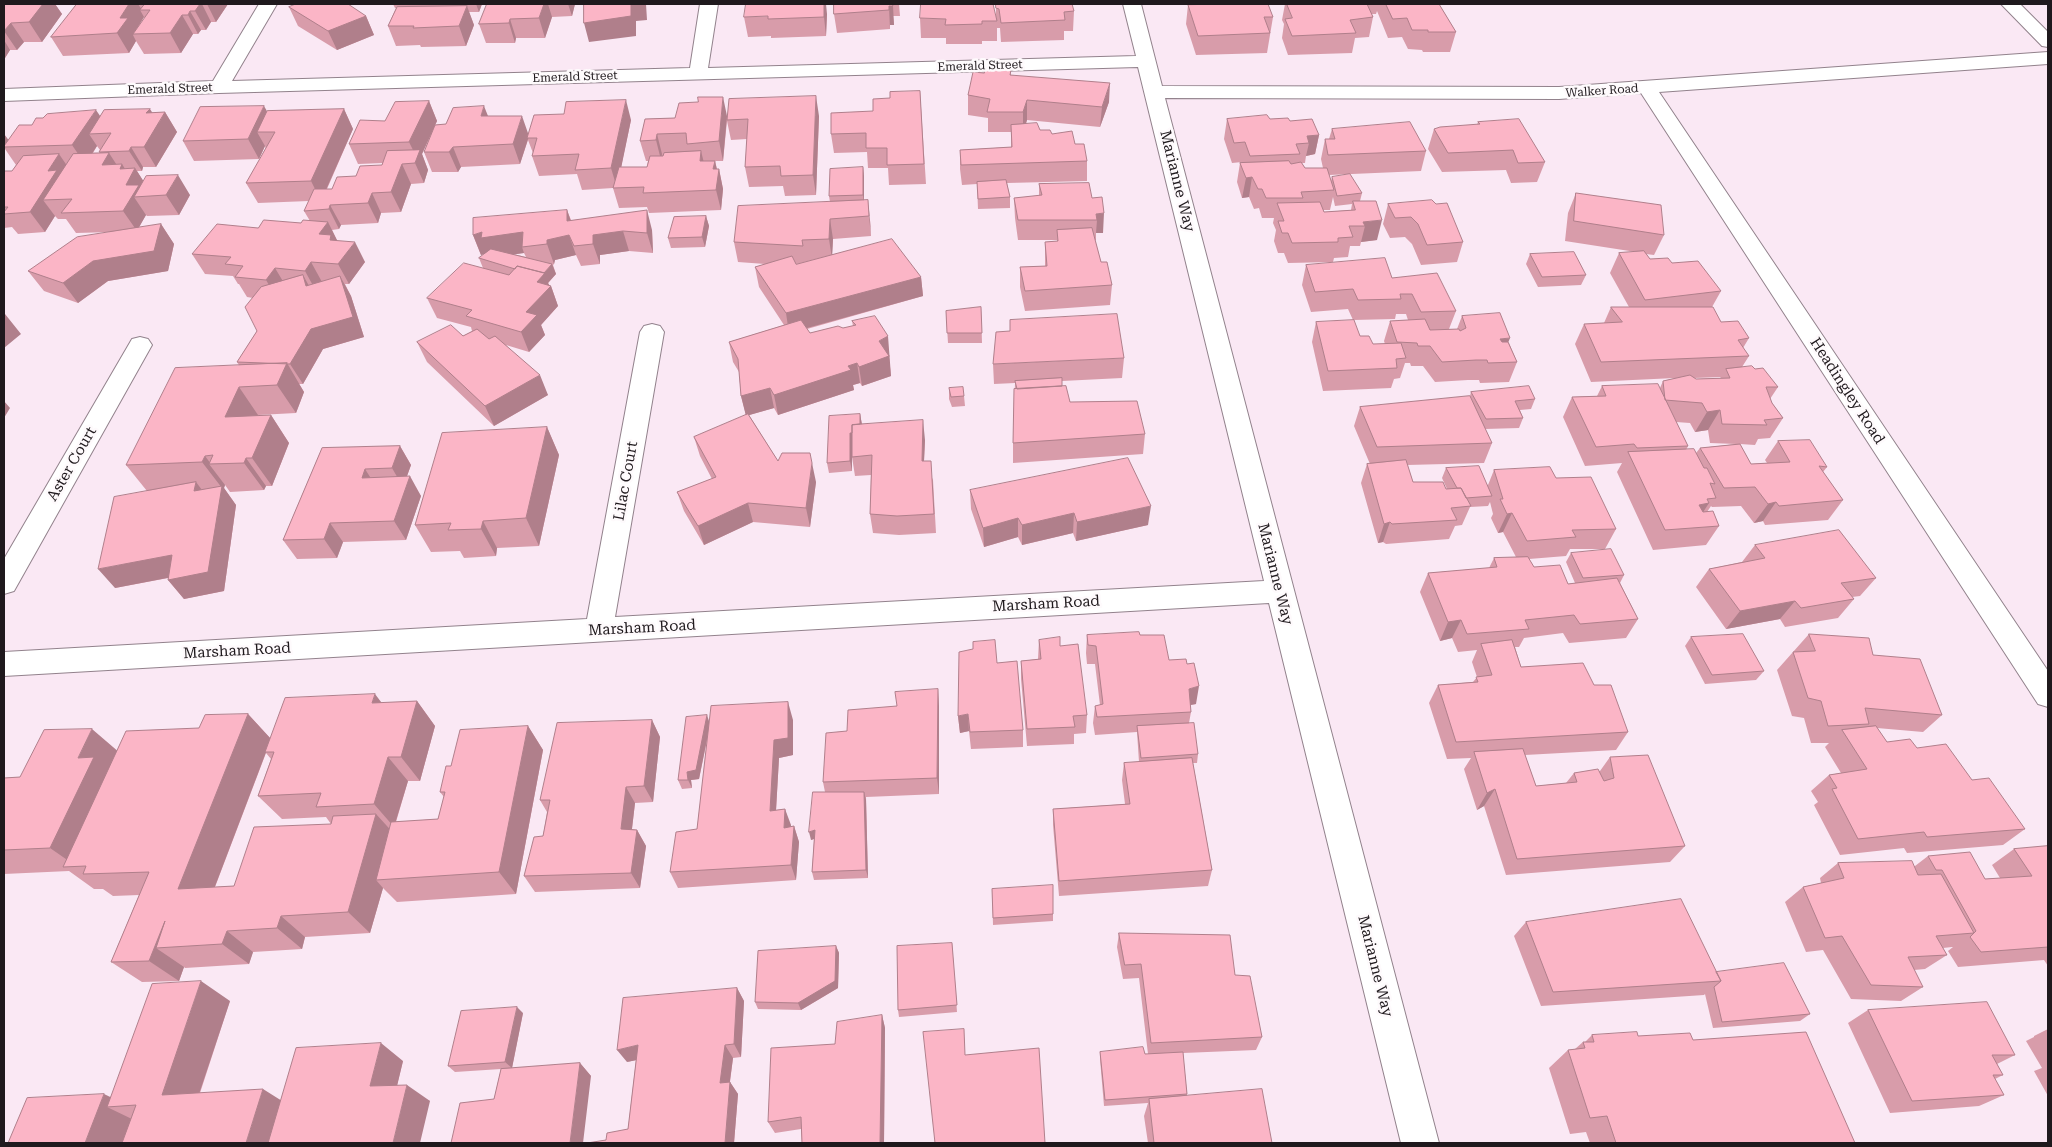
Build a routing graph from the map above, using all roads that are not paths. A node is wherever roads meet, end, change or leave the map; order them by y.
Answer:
1 (268, 4) edge
2 (709, 4) edge
3 (1132, 4) edge
4 (2015, 8) edge
5 (2038, 12) dead end
6 (2048, 42) edge
7 (2048, 58) edge
8 (1146, 61) junction
9 (698, 74) junction
10 (219, 87) junction
11 (1646, 88) junction
12 (1155, 92) junction
13 (4, 95) edge
14 (652, 332) dead end
15 (140, 344) dead end
16 (4, 583) edge
17 (1279, 591) junction
18 (599, 630) junction
19 (4, 664) edge
20 (2048, 694) edge
21 (1420, 1143) edge

1 - 10 street
2 - 9 street
3 - 8 street, Marianne Way
4 - 5 street
4 - 6 street
7 - 11 street, Walker Road
8 - 9 street, Emerald Street
8 - 12 street, Marianne Way
9 - 10 street, Emerald Street
10 - 13 street, Emerald Street
11 - 12 street, Walker Road
11 - 20 street, Headingley Road
12 - 17 street, Marianne Way
14 - 18 street, Lilac Court
15 - 16 street, Aster Court
17 - 18 street, Marsham Road
17 - 21 street, Marianne Way
18 - 19 street, Marsham Road

